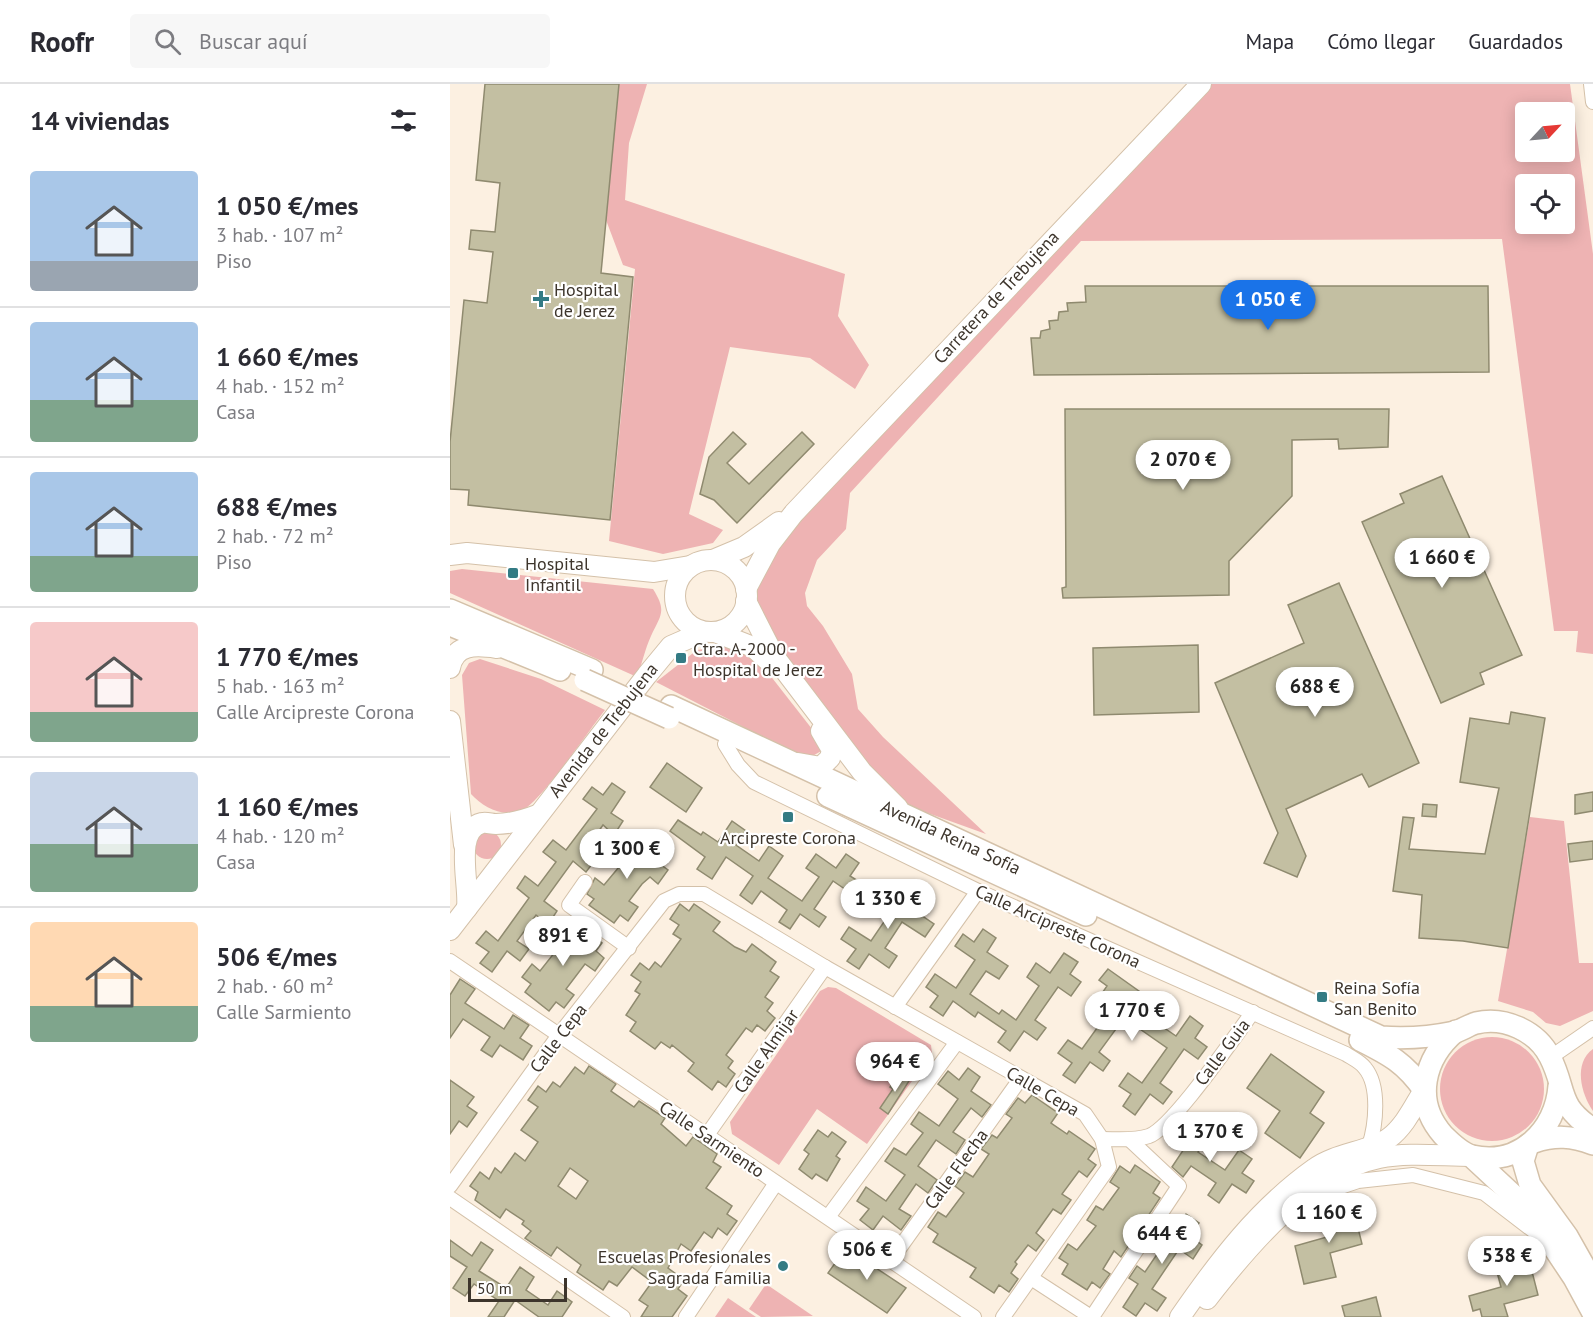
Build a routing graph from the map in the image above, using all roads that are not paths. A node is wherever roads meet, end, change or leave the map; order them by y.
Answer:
1 (1201, 84) edge
2 (1591, 84) edge
3 (1593, 102) edge
4 (794, 513) junction
5 (450, 539) edge
6 (459, 554) edge
7 (713, 560) junction
8 (690, 567) junction
9 (654, 572) junction
10 (746, 595) junction
11 (676, 603) junction
12 (450, 609) edge
13 (450, 625) edge
14 (709, 632) junction
15 (671, 646) junction
16 (508, 649) junction
17 (450, 668) edge
18 (589, 675) junction
19 (670, 712) junction
20 (450, 721) edge
21 (725, 744) junction
22 (783, 759) junction
23 (458, 789) junction
24 (537, 815) junction
25 (908, 816) junction
26 (491, 823) junction
27 (465, 849) junction
28 (505, 858) junction
29 (585, 882) dead end
30 (978, 891) junction
31 (467, 908) junction
32 (450, 930) edge
33 (629, 948) junction
34 (450, 962) edge
35 (825, 967) junction
36 (895, 1007) junction
37 (1253, 1012) junction
38 (1593, 1028) edge
39 (1456, 1031) junction
40 (559, 1035) junction
41 (1354, 1038) junction
42 (957, 1042) junction
43 (1334, 1049) junction
44 (1551, 1057) junction
45 (1022, 1078) junction
46 (1559, 1085) junction
47 (1424, 1090) junction
48 (1593, 1129) edge
49 (707, 1134) junction
50 (1102, 1139) junction
51 (1130, 1140) junction
52 (1531, 1143) junction
53 (1593, 1144) edge
54 (1369, 1146) junction
55 (1471, 1156) junction
56 (776, 1183) junction
57 (450, 1186) edge
58 (450, 1198) edge
59 (1303, 1198) junction
60 (828, 1217) junction
61 (1551, 1243) junction
62 (891, 1260) junction
63 (1031, 1278) junction
64 (1593, 1282) edge
65 (1593, 1313) edge
66 (623, 1317) edge
67 (686, 1317) edge
68 (974, 1317) edge
69 (1003, 1317) edge
70 (1091, 1317) edge
71 (1180, 1317) edge
72 (1193, 1317) edge

1 - 4 main road, Carretera de Trebujena
2 - 3 street
4 - 7 main road, Carretera de Trebujena
4 - 10 main road, Carretera de Trebujena
5 - 6 main road
6 - 9 main road
7 - 8 main road
7 - 10 main road
8 - 9 main road
8 - 11 main road
9 - 11 main road
10 - 14 main road
10 - 25 main road
11 - 14 main road
11 - 15 main road, Avenida de Trebujena
12 - 18 main road, Avenida Reina Sofía
13 - 16 main road, Avenida Reina Sofía
14 - 15 main road, Avenida de Trebujena
14 - 22 main road
15 - 24 main road, Avenida de Trebujena
16 - 17 main road
16 - 18 main road, Avenida Reina Sofía
18 - 19 main road, Avenida Reina Sofía
19 - 21 main road, Avenida Reina Sofía
19 - 22 main road, Avenida Reina Sofía
20 - 23 main road
21 - 30 street, Calle Arcipreste Corona
21 - 41 main road, Avenida Reina Sofía
22 - 25 main road, Avenida Reina Sofía
23 - 26 main road
23 - 27 main road
24 - 26 main road, Avenida de Trebujena
24 - 28 main road, Avenida de Trebujena
25 - 39 main road, Avenida Reina Sofía
26 - 27 main road, Avenida de Trebujena
26 - 28 main road
27 - 28 main road
27 - 31 main road
28 - 31 main road, Avenida de Trebujena
29 - 33 street
30 - 36 street
30 - 37 street, Calle Arcipreste Corona
31 - 32 main road, Avenida de Trebujena
33 - 35 street, Calle Cepa
33 - 40 street, Calle Cepa
34 - 40 street, Calle Sarmiento
35 - 36 street, Calle Cepa
35 - 49 street, Calle Almijar
36 - 42 street, Calle Cepa
37 - 43 street, Calle Arcipreste Corona
37 - 51 street, Calle Guia
38 - 44 street
39 - 44 main road, Avenida Reina Sofía
39 - 47 main road, Avenida Reina Sofía
40 - 49 street, Calle Sarmiento
40 - 57 street, Calle Cepa
41 - 43 street
41 - 47 main road, Avenida Reina Sofía
42 - 45 street, Calle Cepa
42 - 60 street
43 - 54 street, Calle Arcipreste Corona
44 - 46 main road, Avenida Reina Sofía
45 - 50 street, Calle Cepa
45 - 62 street, Calle Flecha
46 - 48 main road, Avenida Reina Sofía
46 - 52 main road, Avenida Reina Sofía
47 - 54 main road
47 - 55 main road, Avenida Reina Sofía
49 - 56 street, Calle Sarmiento
50 - 51 street, Calle Guia
50 - 63 street, Calle Cepa
51 - 70 street
52 - 53 main road
52 - 55 main road
52 - 64 main road
54 - 71 main road
55 - 59 main road
55 - 61 main road, Avenida Reina Sofía
56 - 60 street, Calle Sarmiento
56 - 67 street
58 - 66 street
59 - 61 street
59 - 72 main road
60 - 62 street, Calle Sarmiento
61 - 65 main road, Avenida Reina Sofía
62 - 68 street, Calle Sarmiento
63 - 69 street, Calle Cepa
63 - 70 street

